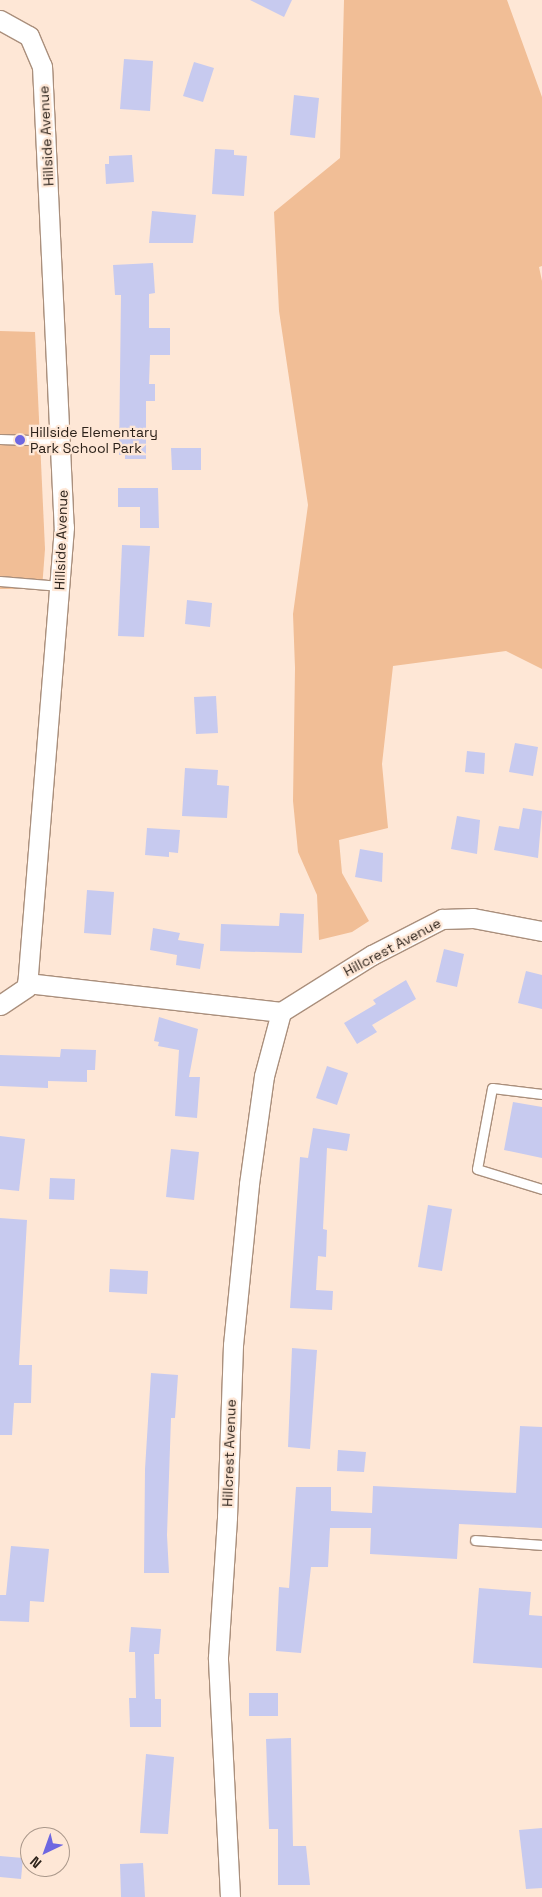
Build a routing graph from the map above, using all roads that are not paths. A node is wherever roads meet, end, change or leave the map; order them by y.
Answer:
1 (0, 20) edge
2 (0, 439) edge
3 (61, 441) junction
4 (0, 581) edge
5 (60, 586) junction
6 (542, 931) edge
7 (28, 983) junction
8 (0, 1006) edge
9 (280, 1012) junction
10 (542, 1094) edge
11 (542, 1189) edge
12 (475, 1540) dead end
13 (542, 1545) edge
14 (230, 1897) edge

1 - 3 street, Hillside Avenue
2 - 3 lane
3 - 5 street, Hillside Avenue
4 - 5 lane
5 - 7 street, Hillside Avenue
6 - 9 street, Hillcrest Avenue
7 - 8 street
7 - 9 street
9 - 14 street, Hillcrest Avenue
10 - 11 lane
12 - 13 lane

